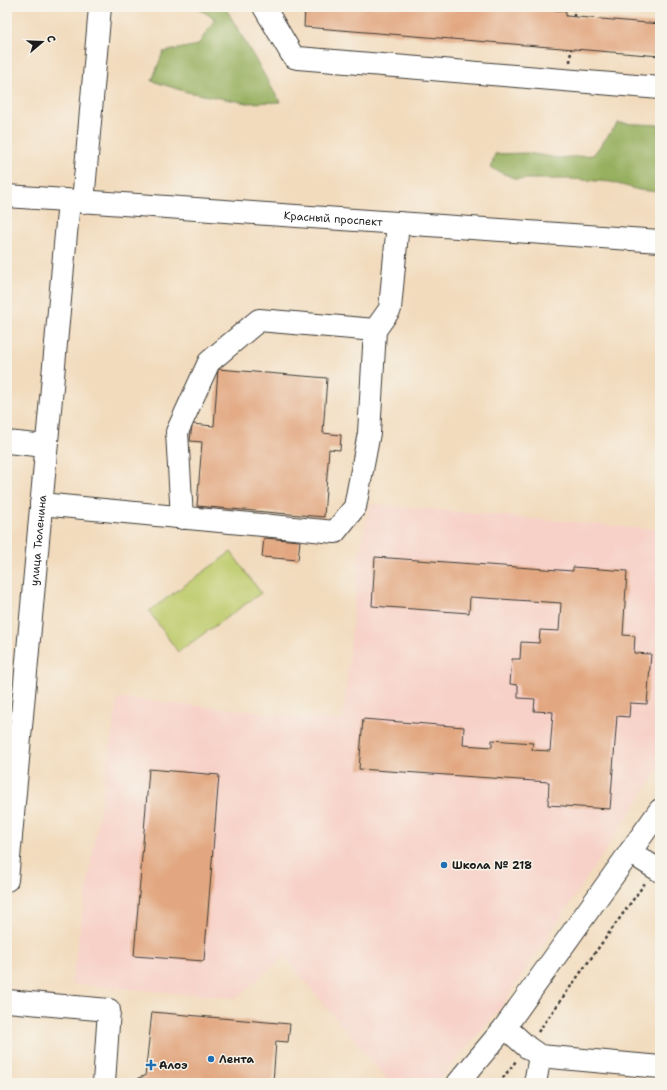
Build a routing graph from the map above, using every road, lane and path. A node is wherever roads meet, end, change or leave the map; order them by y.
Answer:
1 (100, 7) edge
2 (264, 7) edge
3 (574, 7) edge
4 (574, 17) dead end
5 (660, 88) edge
6 (7, 196) edge
7 (76, 201) junction
8 (398, 223) junction
9 (660, 241) edge
10 (375, 330) junction
11 (7, 442) edge
12 (46, 446) junction
13 (41, 504) junction
14 (182, 518) junction
15 (660, 810) edge
16 (9, 830) edge
17 (630, 852) junction
18 (658, 869) edge
19 (7, 880) edge
20 (7, 1001) edge
21 (505, 1027) junction
22 (533, 1051) junction
23 (660, 1067) edge
24 (104, 1083) edge
25 (458, 1083) edge
26 (498, 1083) edge
27 (534, 1083) edge

1 - 7 street, улица Тюленина
2 - 5 street
3 - 4 path
6 - 7 street, Красный проспект
7 - 8 street, Красный проспект
7 - 12 street, улица Тюленина
8 - 9 street, Красный проспект
8 - 10 street
10 - 14 street
10 - 14 street
11 - 12 street
12 - 13 street, улица Тюленина
13 - 14 street
13 - 16 street, улица Тюленина
15 - 17 street
16 - 19 street, улица Тюленина
17 - 18 street
17 - 21 street
18 - 22 path
20 - 24 street
21 - 22 street
21 - 25 street
22 - 23 street
22 - 26 path
22 - 27 street

